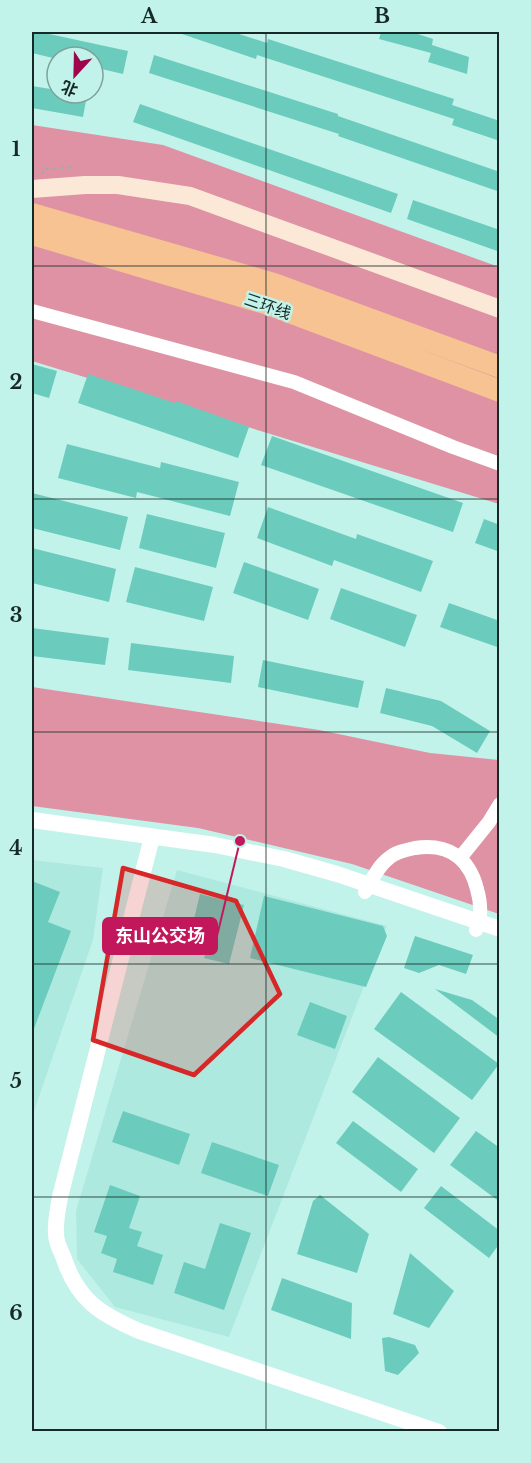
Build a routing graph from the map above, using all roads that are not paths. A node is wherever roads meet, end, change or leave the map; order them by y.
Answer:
1 (32, 189) edge
2 (32, 214) edge
3 (32, 234) edge
4 (500, 309) edge
5 (32, 311) edge
6 (500, 367) edge
7 (500, 391) edge
8 (500, 464) edge
9 (500, 804) edge
10 (32, 820) edge
11 (32, 829) edge
12 (146, 840) junction
13 (460, 858) junction
14 (367, 889) junction
15 (477, 926) junction
16 (500, 929) edge
17 (500, 938) edge
18 (423, 1431) edge
19 (439, 1431) edge

1 - 4 main road
2 - 6 highway, 三环线
3 - 7 highway, 三环线
5 - 8 street
9 - 13 street
10 - 12 street
11 - 12 street
12 - 14 street
12 - 18 street
12 - 19 street
13 - 14 street
13 - 15 street
14 - 15 street
15 - 16 street
15 - 17 street

